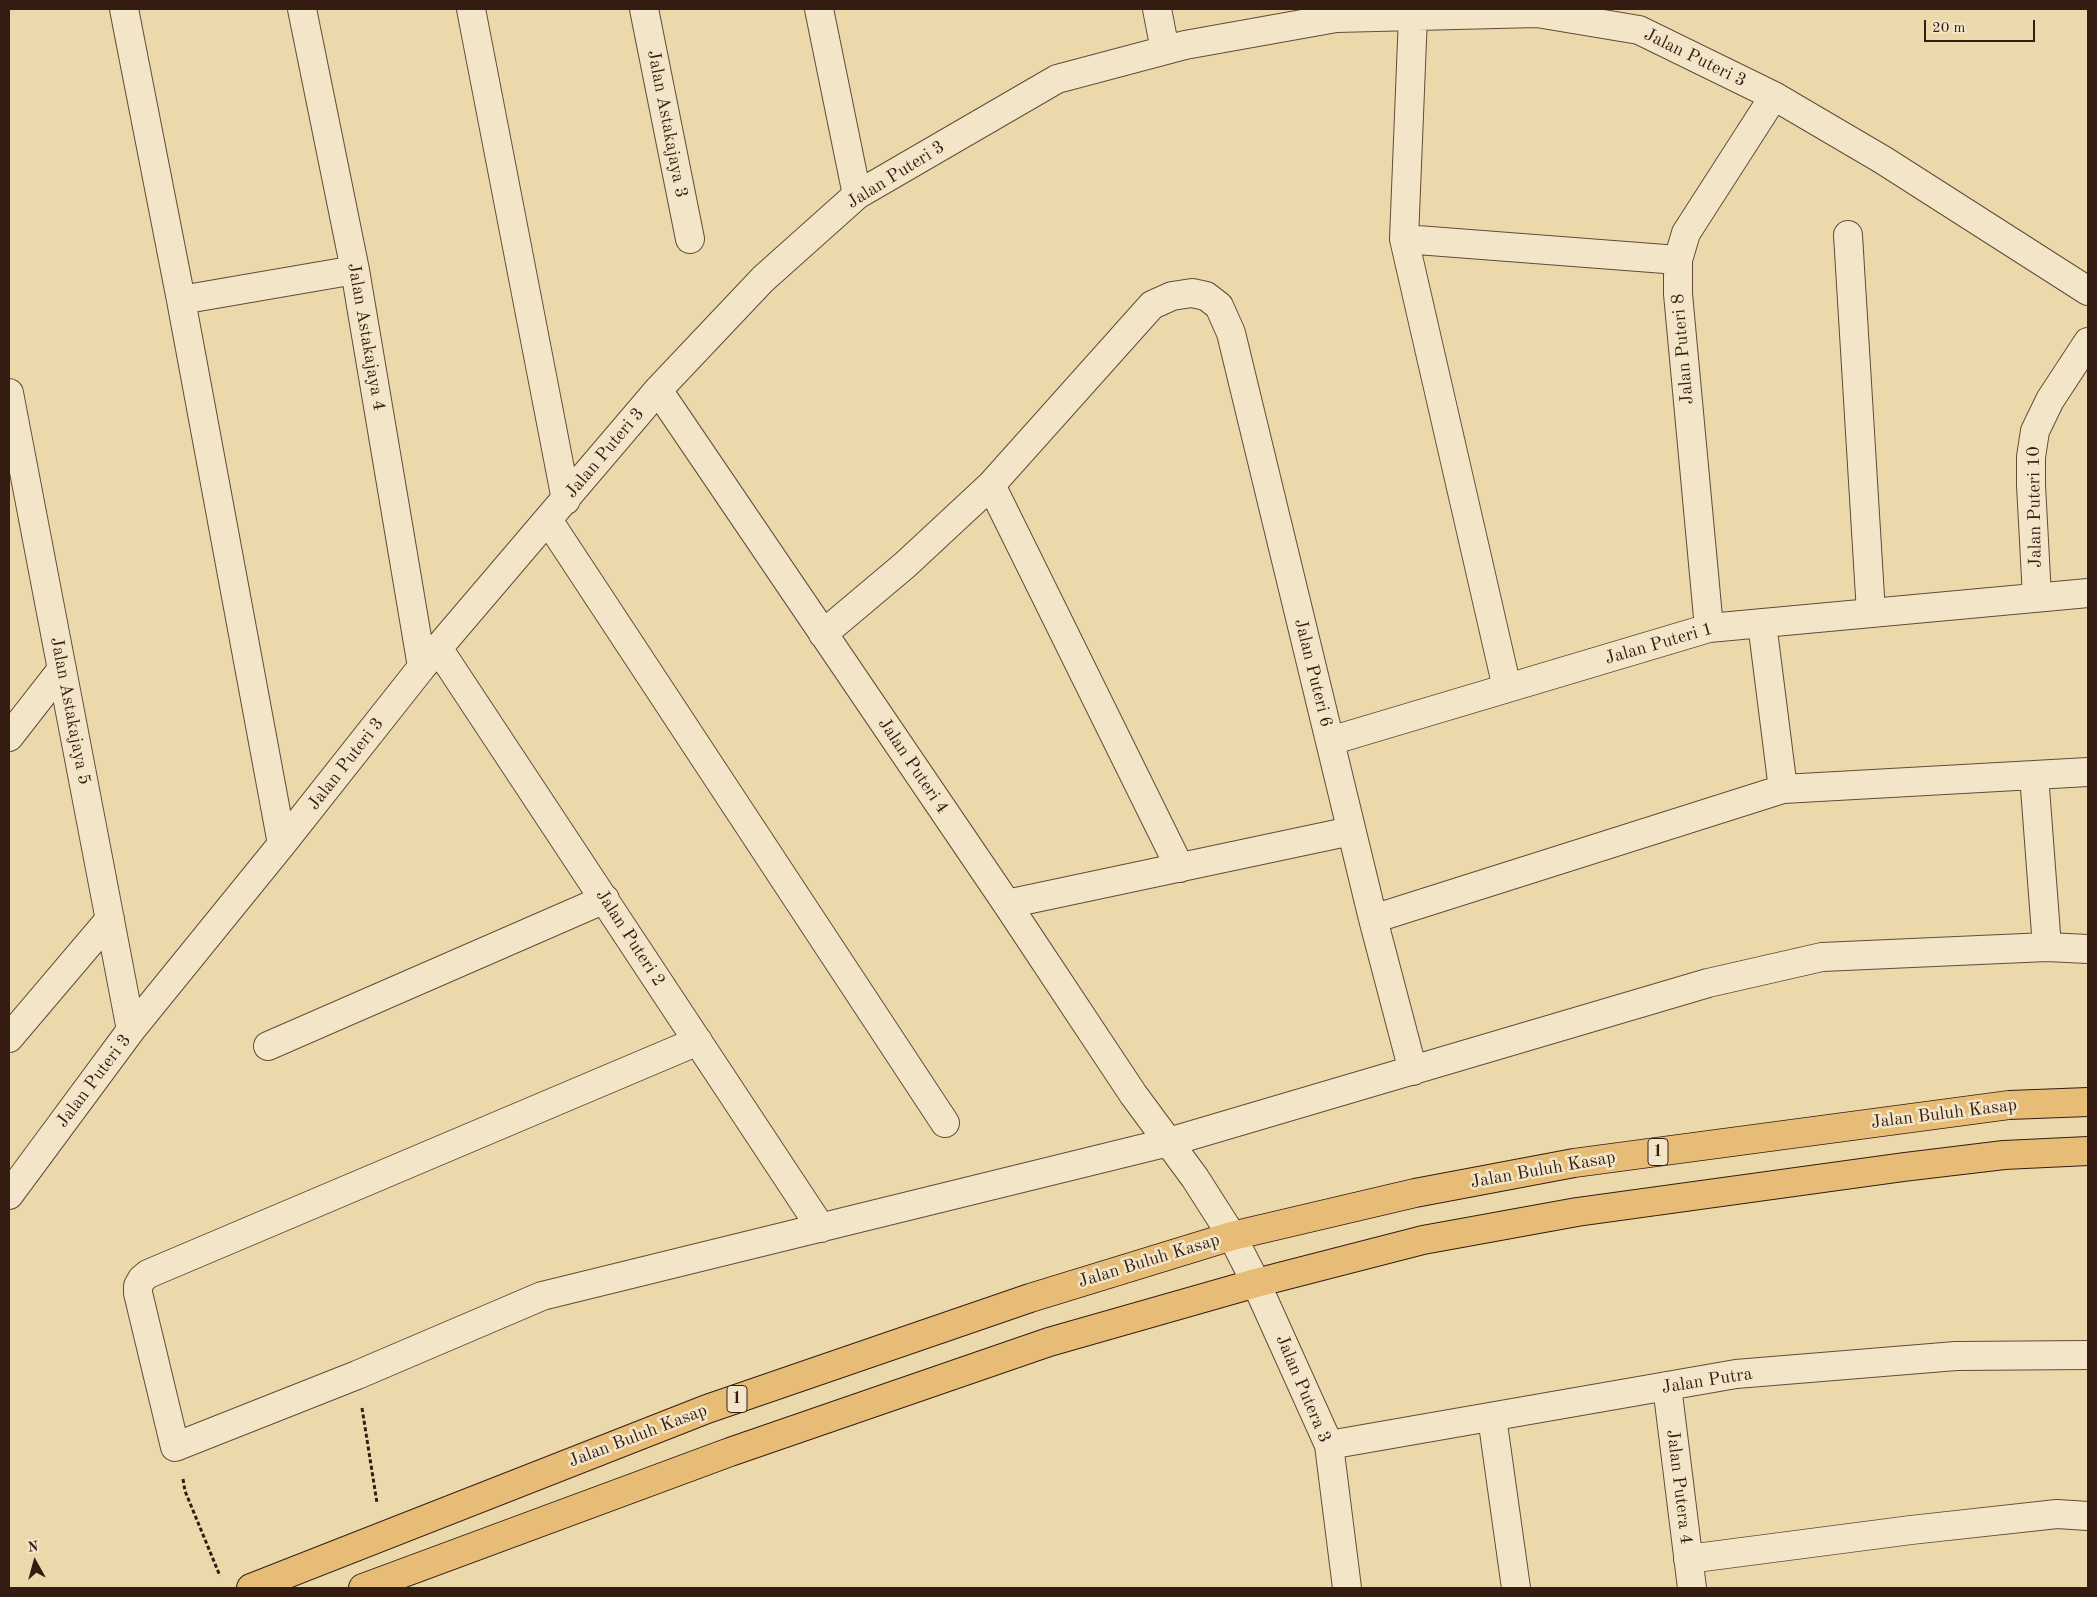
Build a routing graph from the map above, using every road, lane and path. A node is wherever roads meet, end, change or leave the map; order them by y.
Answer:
1 (124, 9) edge
2 (302, 9) edge
3 (471, 9) edge
4 (644, 9) edge
5 (819, 9) edge
6 (1157, 9) edge
7 (1335, 13) edge
8 (1414, 16) junction
9 (1165, 50) junction
10 (1774, 96) junction
11 (857, 195) junction
12 (1848, 235) dead end
13 (1404, 239) junction
14 (690, 240) dead end
15 (1678, 260) junction
16 (355, 270) junction
17 (2088, 290) edge
18 (181, 300) junction
19 (2088, 342) edge
20 (658, 390) junction
21 (9, 392) edge
22 (991, 485) junction
23 (566, 500) junction
24 (548, 520) junction
25 (2088, 592) edge
26 (2037, 597) junction
27 (1872, 613) junction
28 (1762, 623) junction
29 (1709, 628) junction
30 (823, 634) junction
31 (430, 657) junction
32 (62, 669) junction
33 (1507, 688) junction
34 (9, 737) edge
35 (1330, 742) junction
36 (2088, 772) edge
37 (2034, 775) junction
38 (1783, 789) junction
39 (1351, 831) junction
40 (282, 844) junction
41 (1180, 868) junction
42 (605, 899) junction
43 (1007, 904) junction
44 (110, 919) junction
45 (1373, 919) junction
46 (2047, 947) junction
47 (2088, 949) edge
48 (131, 1030) junction
49 (9, 1038) edge
50 (698, 1041) junction
51 (268, 1046) dead end
52 (1413, 1071) junction
53 (2088, 1102) edge
54 (945, 1123) dead end
55 (1169, 1142) junction
56 (2088, 1151) edge
57 (9, 1195) edge
58 (821, 1228) junction
59 (1232, 1236) junction
60 (1256, 1283) junction
61 (2088, 1355) edge
62 (357, 1375) junction
63 (1667, 1386) junction
64 (1492, 1417) junction
65 (1329, 1445) junction
66 (175, 1447) junction
67 (2088, 1516) edge
68 (382, 1537) junction
69 (1688, 1559) junction
70 (221, 1579) dead end
71 (252, 1588) edge
72 (363, 1588) edge
73 (1347, 1588) edge
74 (1516, 1588) edge
75 (1692, 1588) edge

1 - 18 street
2 - 16 street, Jalan Astakajaya 4
3 - 23 street
4 - 14 street, Jalan Astakajaya 3
5 - 11 street
6 - 9 street
7 - 8 street, Jalan Puteri 3
7 - 9 street, Jalan Puteri 3
8 - 10 street, Jalan Puteri 3
8 - 13 street
9 - 11 street, Jalan Puteri 3
10 - 15 street, Jalan Puteri 8
10 - 17 street, Jalan Puteri 3
11 - 20 street, Jalan Puteri 3
12 - 27 street
13 - 15 street
13 - 33 street
15 - 29 street, Jalan Puteri 8
16 - 18 street
16 - 31 street, Jalan Astakajaya 4
18 - 40 street
19 - 26 street, Jalan Puteri 10
20 - 23 street, Jalan Puteri 3
20 - 30 street, Jalan Puteri 4
21 - 32 street, Jalan Astakajaya 5
22 - 30 street
22 - 35 street, Jalan Puteri 6
22 - 41 street
23 - 24 street, Jalan Puteri 3
24 - 31 street, Jalan Puteri 3
24 - 54 street
25 - 26 street, Jalan Puteri 1
26 - 27 street, Jalan Puteri 1
27 - 28 street, Jalan Puteri 1
28 - 29 street, Jalan Puteri 1
28 - 38 street
29 - 33 street, Jalan Puteri 1
30 - 43 street, Jalan Puteri 4
31 - 40 street, Jalan Puteri 3
31 - 42 street, Jalan Puteri 2
32 - 34 street
32 - 44 street, Jalan Astakajaya 5
33 - 35 street, Jalan Puteri 1
35 - 39 street, Jalan Puteri 6
36 - 37 street
37 - 38 street
37 - 46 street
38 - 45 street
39 - 41 street
39 - 45 street, Jalan Puteri 6
40 - 48 street, Jalan Puteri 3
41 - 43 street
42 - 50 street, Jalan Puteri 2
42 - 51 street
43 - 55 street, Jalan Puteri 4
44 - 48 street, Jalan Astakajaya 5
44 - 49 street
45 - 52 street, Jalan Puteri 6
46 - 47 street
46 - 52 street
48 - 57 street, Jalan Puteri 3
50 - 58 street, Jalan Puteri 2
50 - 66 street
52 - 55 street
53 - 59 highway, Jalan Buluh Kasap / 1
55 - 58 street
55 - 59 street, Jalan Puteri 4
56 - 60 highway
58 - 62 street
59 - 60 street, Jalan Putera 3
59 - 68 highway, Jalan Buluh Kasap / 1
60 - 65 street, Jalan Putera 3
60 - 72 highway
61 - 63 street, Jalan Putra
62 - 66 street
62 - 68 path
63 - 64 street, Jalan Putra
63 - 69 street, Jalan Putera 4
64 - 65 street, Jalan Putra
64 - 74 street
65 - 73 street, Jalan Putera 3
66 - 70 path
67 - 69 street
68 - 71 highway, Jalan Buluh Kasap / 1
69 - 75 street, Jalan Putera 4

